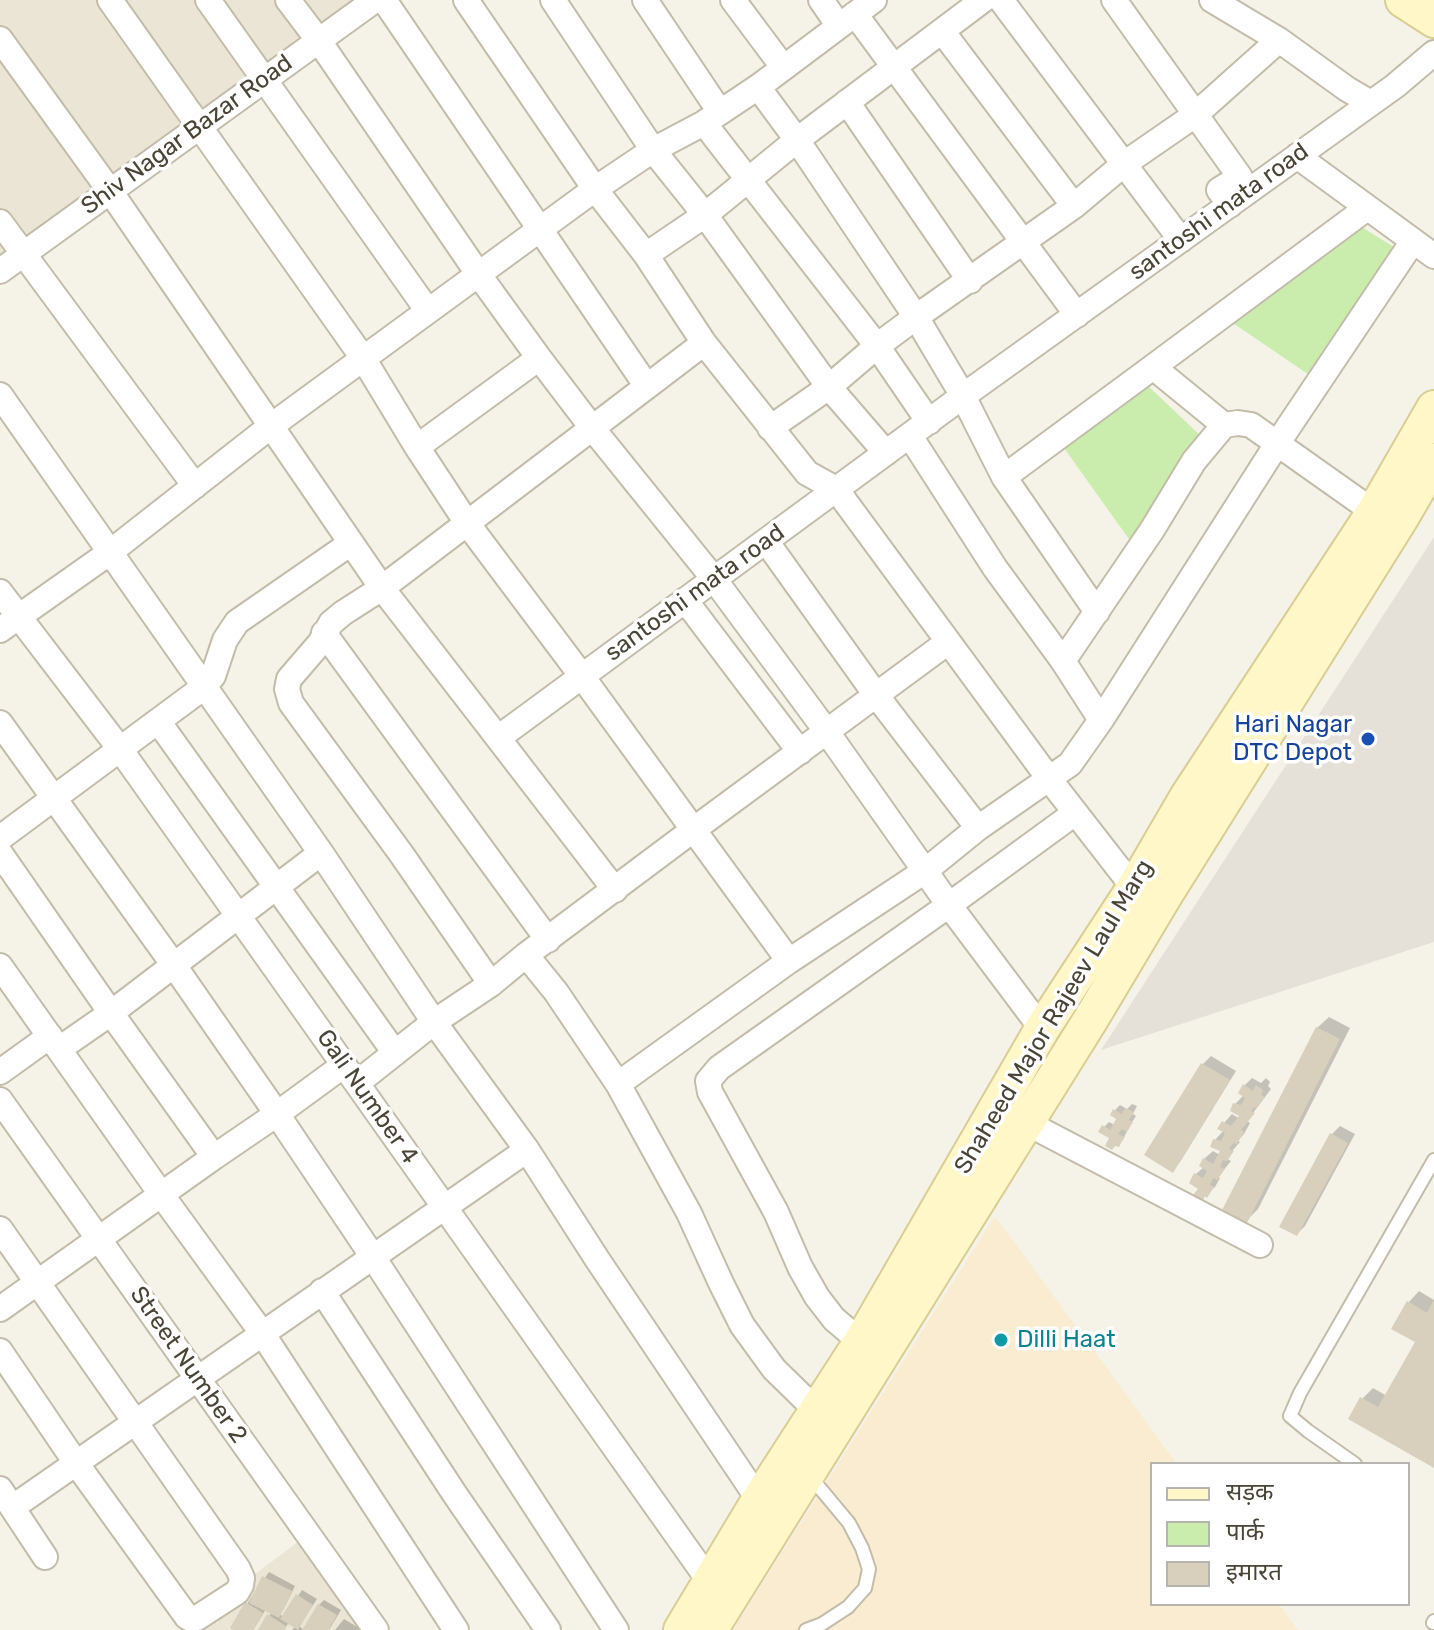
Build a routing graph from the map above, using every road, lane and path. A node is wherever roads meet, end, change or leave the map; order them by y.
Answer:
1 (110, 0) edge
2 (208, 0) edge
3 (288, 0) edge
4 (375, 0) edge
5 (384, 0) edge
6 (466, 0) edge
7 (553, 0) edge
8 (645, 0) edge
9 (733, 0) edge
10 (821, 0) edge
11 (983, 0) edge
12 (1001, 0) edge
13 (1114, 0) edge
14 (1212, 0) edge
15 (1403, 0) edge
16 (856, 13) edge
17 (1434, 20) edge
18 (942, 31) junction
19 (0, 39) edge
20 (1279, 40) junction
21 (319, 41) junction
22 (1434, 53) edge
23 (895, 66) junction
24 (783, 67) junction
25 (266, 79) junction
26 (758, 87) junction
27 (847, 102) junction
28 (1371, 103) junction
29 (1195, 115) junction
30 (712, 118) junction
31 (199, 127) junction
32 (797, 140) junction
33 (653, 150) junction
34 (1297, 156) junction
35 (1124, 164) junction
36 (748, 180) junction
37 (595, 189) junction
38 (110, 191) junction
39 (1230, 205) junction
40 (1074, 206) junction
41 (1367, 208) junction
42 (705, 215) junction
43 (0, 222) edge
44 (540, 230) junction
45 (1181, 240) junction
46 (1413, 241) junction
47 (1023, 242) junction
48 (23, 254) junction
49 (646, 255) junction
50 (1434, 256) edge
51 (0, 271) edge
52 (479, 275) junction
53 (970, 281) junction
54 (428, 311) junction
55 (1077, 315) junction
56 (916, 317) junction
57 (704, 343) junction
58 (877, 346) junction
59 (363, 358) junction
60 (539, 358) junction
61 (1153, 367) junction
62 (646, 385) junction
63 (829, 387) junction
64 (0, 395) edge
65 (963, 396) junction
66 (1434, 408) edge
67 (1224, 425) junction
68 (271, 426) junction
69 (770, 428) junction
70 (593, 429) junction
71 (920, 429) junction
72 (1277, 444) junction
73 (417, 447) junction
74 (886, 453) junction
75 (1434, 461) edge
76 (1004, 477) junction
77 (195, 486) junction
78 (836, 489) junction
79 (1374, 512) junction
80 (467, 523) junction
81 (766, 541) junction
82 (351, 543) junction
83 (109, 553) junction
84 (714, 579) junction
85 (382, 588) junction
86 (0, 592) edge
87 (685, 600) junction
88 (1097, 612) junction
89 (9, 623) edge
90 (324, 633) junction
91 (948, 642) junction
92 (1063, 661) junction
93 (581, 675) junction
94 (204, 687) junction
95 (876, 695) junction
96 (1101, 720) junction
97 (158, 721) junction
98 (0, 723) edge
99 (827, 732) junction
100 (498, 738) junction
101 (120, 749) junction
102 (800, 752) junction
103 (1050, 780) junction
104 (54, 798) junction
105 (1075, 813) junction
106 (978, 828) junction
107 (693, 830) junction
108 (0, 838) edge
109 (0, 853) edge
110 (321, 853) junction
111 (925, 871) junction
112 (276, 887) junction
113 (1134, 888) junction
114 (615, 890) junction
115 (949, 905) junction
116 (238, 915) junction
117 (548, 940) junction
118 (526, 955) junction
119 (789, 961) junction
120 (173, 964) junction
121 (0, 966) edge
122 (491, 984) junction
123 (111, 1013) junction
124 (434, 1022) junction
125 (1042, 1029) junction
126 (55, 1042) junction
127 (395, 1053) junction
128 (0, 1072) edge
129 (351, 1074) junction
130 (618, 1084) junction
131 (0, 1100) edge
132 (277, 1114) junction
133 (1025, 1122) junction
134 (527, 1150) junction
135 (214, 1157) junction
136 (1434, 1160) edge
137 (161, 1194) junction
138 (445, 1208) junction
139 (0, 1229) edge
140 (99, 1238) junction
141 (1260, 1245) dead end
142 (373, 1257) junction
143 (37, 1283) junction
144 (322, 1291) junction
145 (0, 1309) edge
146 (262, 1333) junction
147 (861, 1342) junction
148 (0, 1351) edge
149 (197, 1377) junction
150 (818, 1412) junction
151 (135, 1421) junction
152 (1352, 1462) edge
153 (76, 1463) junction
154 (807, 1473) junction
155 (6, 1498) edge
156 (759, 1500) junction
157 (45, 1557) dead end
158 (710, 1582) junction
159 (376, 1630) edge
160 (456, 1630) edge
161 (548, 1630) edge
162 (616, 1630) edge
163 (681, 1630) edge
164 (710, 1630) edge
165 (806, 1630) edge

1 - 31 street
2 - 25 street
3 - 21 street
4 - 21 street, Shiv Nagar Bazar Road
5 - 44 street
6 - 37 street
7 - 33 street
8 - 30 street
9 - 24 street
10 - 16 street
11 - 18 street
12 - 35 street
13 - 29 street
14 - 20 street
15 - 17 street
16 - 23 street
16 - 24 street
18 - 23 street
18 - 40 street
19 - 38 street
20 - 28 street
20 - 29 street
21 - 25 street, Shiv Nagar Bazar Road
21 - 52 street
22 - 28 street, santoshi mata road
23 - 27 street
23 - 47 street
24 - 26 street
25 - 31 street, Shiv Nagar Bazar Road
25 - 54 street
26 - 30 street
26 - 32 street
27 - 32 street
27 - 53 street
28 - 34 street, santoshi mata road
29 - 35 street
29 - 39 street
30 - 33 street
30 - 36 street
31 - 38 street, Shiv Nagar Bazar Road
31 - 59 street
32 - 36 street
32 - 56 street
33 - 37 street
33 - 42 street
34 - 39 street, santoshi mata road
34 - 41 street
35 - 40 street
35 - 45 street
36 - 42 street
36 - 58 street
37 - 44 street
37 - 49 street
38 - 48 street, Shiv Nagar Bazar Road
38 - 68 street
39 - 45 street, santoshi mata road
40 - 47 street
41 - 46 street
41 - 61 street
42 - 49 street
42 - 63 street
43 - 48 street
44 - 52 street
44 - 62 street
45 - 55 street, santoshi mata road
46 - 50 street
46 - 72 street
47 - 53 street
47 - 55 street
48 - 51 street, Shiv Nagar Bazar Road
48 - 77 street
49 - 57 street
52 - 54 street
52 - 60 street
53 - 56 street
54 - 59 street
55 - 65 street, santoshi mata road
56 - 58 street
56 - 65 street
57 - 62 street
57 - 69 street
58 - 63 street
58 - 71 street
59 - 68 street
59 - 73 street
60 - 70 street
60 - 73 street
61 - 67 street
61 - 76 street
62 - 70 street
63 - 69 street
63 - 74 street
64 - 83 street
65 - 71 street, santoshi mata road
65 - 76 street
66 - 79 street, Shaheed Major Rajeev Laul Marg
67 - 72 street
67 - 88 street
68 - 77 street
68 - 82 street
69 - 78 street
70 - 80 street
70 - 84 street
71 - 74 street, santoshi mata road
71 - 92 street
72 - 79 street
72 - 96 street
73 - 80 street
74 - 78 street, santoshi mata road
75 - 133 street, Shaheed Major Rajeev Laul Marg
76 - 88 street
77 - 83 street
78 - 81 street, santoshi mata road
78 - 91 street
79 - 113 street, Shaheed Major Rajeev Laul Marg
80 - 85 street
80 - 93 street
81 - 84 street, santoshi mata road
81 - 95 street
82 - 85 street
82 - 94 street
83 - 89 street
83 - 94 street
84 - 87 street, santoshi mata road
84 - 99 street
85 - 90 street
85 - 100 street
86 - 89 street, Gali Number 4
87 - 93 street, santoshi mata road
87 - 102 street
88 - 92 street
89 - 101 street, Gali Number 4
90 - 117 street
90 - 122 street
91 - 95 street
91 - 103 street
92 - 96 street
93 - 100 street, santoshi mata road
93 - 107 street
94 - 97 street
94 - 110 street
95 - 99 street
95 - 106 street
96 - 103 street
97 - 101 street
97 - 112 street
98 - 104 street
99 - 102 street
99 - 111 street
100 - 114 street
101 - 104 street
101 - 116 street, Gali Number 4
102 - 107 street
103 - 105 street
103 - 106 street
104 - 108 street
104 - 120 street
105 - 113 street
105 - 115 street
106 - 111 street
107 - 114 street
107 - 119 street
109 - 123 street
110 - 112 street
110 - 124 street
111 - 115 street
111 - 119 street
112 - 116 street
112 - 127 street
113 - 125 street, Shaheed Major Rajeev Laul Marg
114 - 117 street
115 - 125 street
115 - 147 street
116 - 120 street
116 - 129 street, Gali Number 4
117 - 118 street
118 - 122 street
118 - 130 street
119 - 130 street
120 - 123 street
120 - 132 street
121 - 126 street
122 - 124 street
123 - 126 street
123 - 135 street
124 - 127 street
124 - 134 street
125 - 147 street, Shaheed Major Rajeev Laul Marg
126 - 128 street
126 - 137 street
127 - 129 street
129 - 132 street
129 - 138 street, Gali Number 4
130 - 150 street
131 - 140 street, Street Number 2
132 - 135 street
132 - 142 street
133 - 141 street
133 - 154 street, Shaheed Major Rajeev Laul Marg
134 - 138 street
134 - 156 street
135 - 137 street
136 - 152 lane
137 - 140 street
137 - 146 street
138 - 142 street
138 - 158 street, Gali Number 4
139 - 143 street
140 - 143 street
140 - 149 street, Street Number 2
142 - 144 street
142 - 162 street
143 - 145 street
143 - 151 street
144 - 146 street
144 - 161 street
146 - 149 street
146 - 160 street
147 - 150 street, Shaheed Major Rajeev Laul Marg
148 - 153 street
149 - 151 street
149 - 159 street, Street Number 2
150 - 156 street, Shaheed Major Rajeev Laul Marg
151 - 153 street
151 - 153 street
153 - 155 street
154 - 164 street, Shaheed Major Rajeev Laul Marg
154 - 165 lane
155 - 157 street
156 - 158 street, Shaheed Major Rajeev Laul Marg
158 - 163 street, Shaheed Major Rajeev Laul Marg

